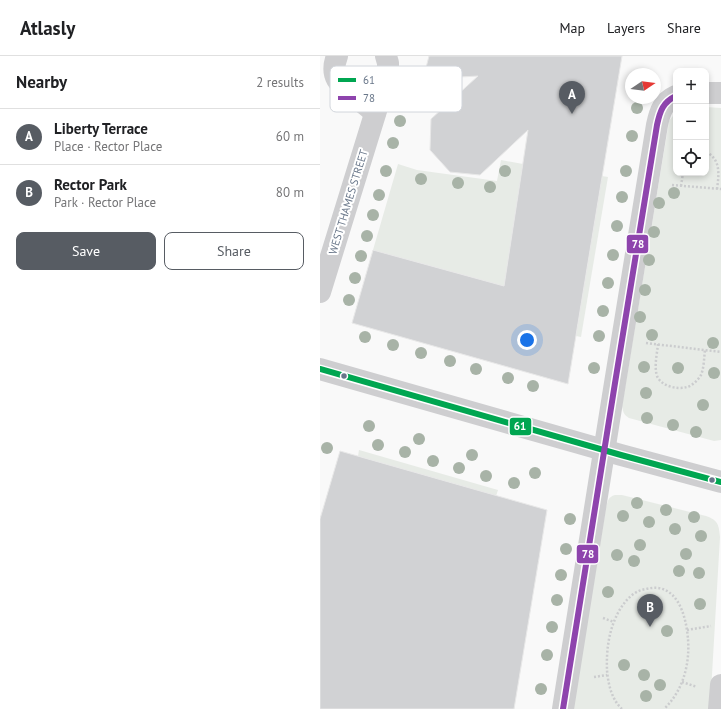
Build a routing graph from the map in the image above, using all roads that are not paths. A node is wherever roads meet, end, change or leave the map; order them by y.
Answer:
1 (337, 56) edge
2 (386, 56) edge
3 (334, 66) edge
4 (388, 66) edge
5 (709, 92) edge
6 (721, 94) edge
7 (673, 98) edge
8 (375, 112) edge
9 (320, 292) edge
10 (320, 369) edge
11 (604, 450) junction
12 (721, 482) edge
13 (712, 687) edge
14 (563, 709) edge
15 (719, 709) edge

1 - 3 street
2 - 4 street, WEST THAMES STREET
5 - 6 street
7 - 11 street
8 - 9 street, WEST THAMES STREET
10 - 11 street
11 - 12 street
11 - 14 street
13 - 15 street

